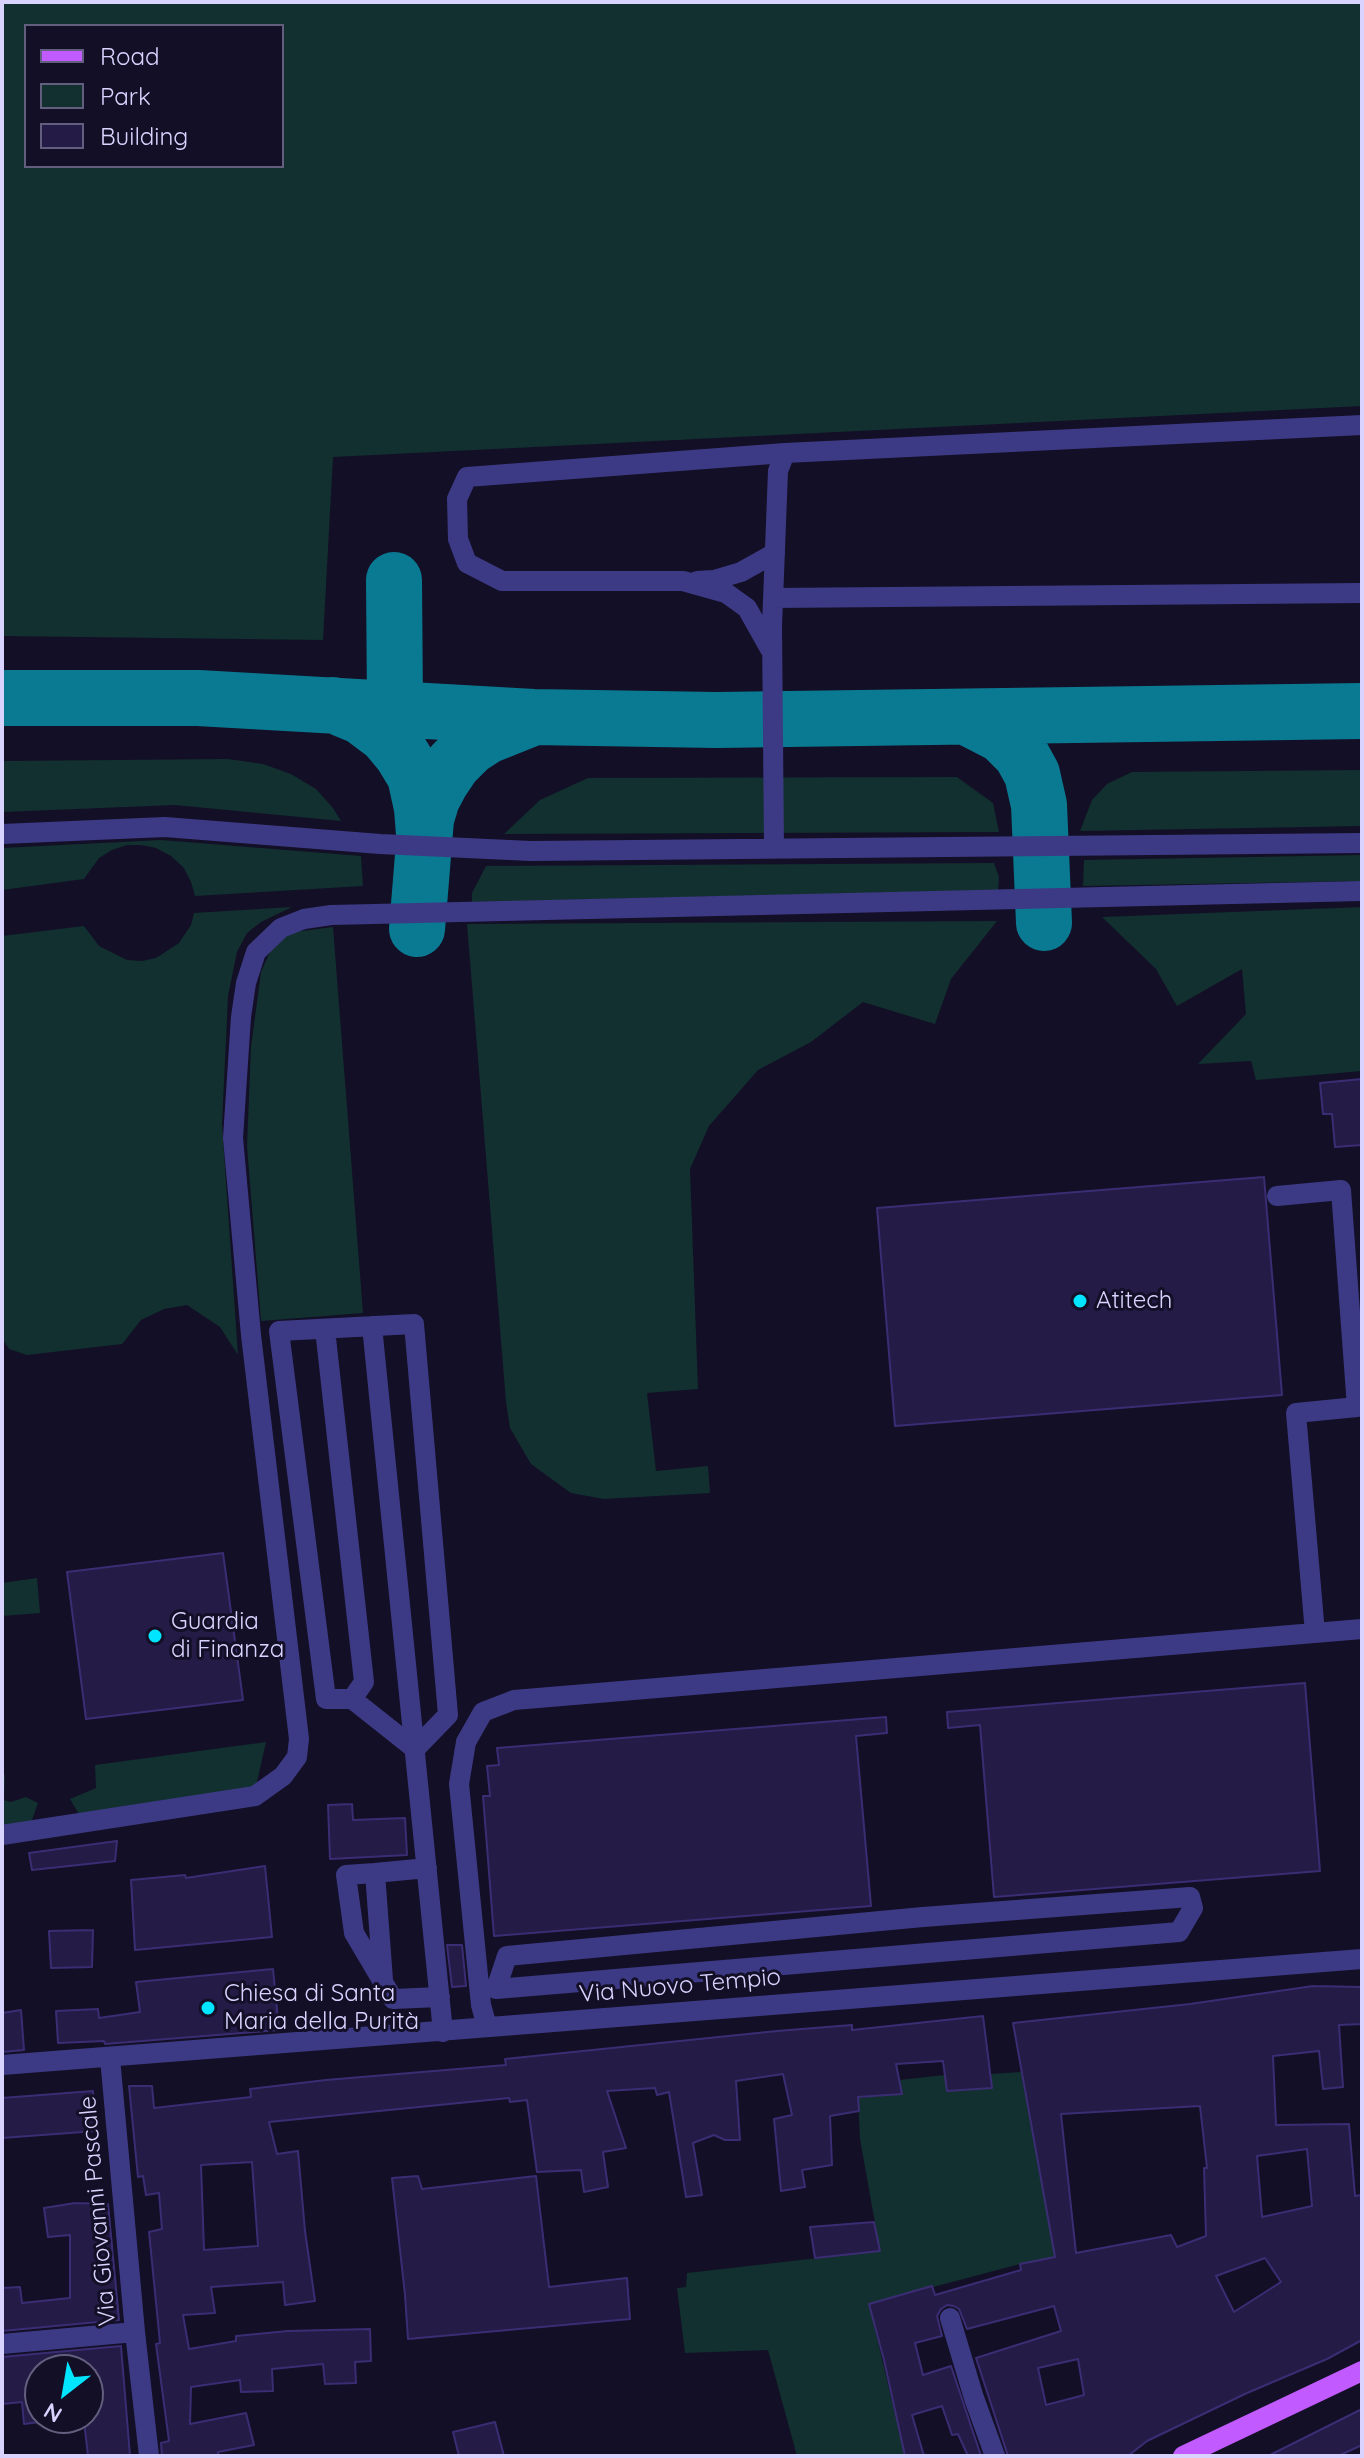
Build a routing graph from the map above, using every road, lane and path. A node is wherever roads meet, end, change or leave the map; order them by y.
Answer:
1 (1362, 425) edge
2 (785, 453) junction
3 (775, 553) junction
4 (683, 581) junction
5 (1362, 593) edge
6 (773, 598) junction
7 (772, 653) junction
8 (2, 834) edge
9 (1362, 843) edge
10 (774, 848) junction
11 (1362, 891) edge
12 (1277, 1196) dead end
13 (372, 1326) junction
14 (325, 1329) junction
15 (1362, 1629) edge
16 (1315, 1633) junction
17 (352, 1699) junction
18 (415, 1749) junction
19 (2, 1835) edge
20 (427, 1868) junction
21 (375, 1873) junction
22 (1362, 1959) edge
23 (384, 1985) junction
24 (496, 1989) junction
25 (440, 1997) junction
26 (481, 2005) junction
27 (487, 2027) junction
28 (443, 2032) junction
29 (110, 2058) junction
30 (2, 2065) edge
31 (950, 2318) dead end
32 (135, 2332) junction
33 (2, 2344) edge
34 (1362, 2371) edge
35 (149, 2456) edge
36 (995, 2456) edge
37 (1183, 2456) edge

1 - 2 street
2 - 3 street
2 - 4 street
3 - 4 street
3 - 6 street
4 - 7 street
5 - 6 street
6 - 7 street
7 - 10 street
8 - 10 street
9 - 10 street
11 - 19 street
12 - 16 street
13 - 14 street
13 - 18 street
13 - 18 street
14 - 17 street
14 - 17 street
15 - 16 street
16 - 26 street
17 - 18 street
18 - 20 street
20 - 21 street
20 - 25 street
21 - 23 street
21 - 23 street
22 - 27 street, Via Nuovo Tempio
23 - 25 street
24 - 24 street
24 - 26 street
25 - 28 street
26 - 27 street
27 - 28 street, Via Nuovo Tempio
28 - 29 street, Via Nuovo Tempio
29 - 30 street, Via Nuovo Tempio
29 - 32 street, Via Giovanni Pascale
31 - 36 street
32 - 33 street
32 - 35 street, Via Giovanni Pascale
34 - 37 main road

